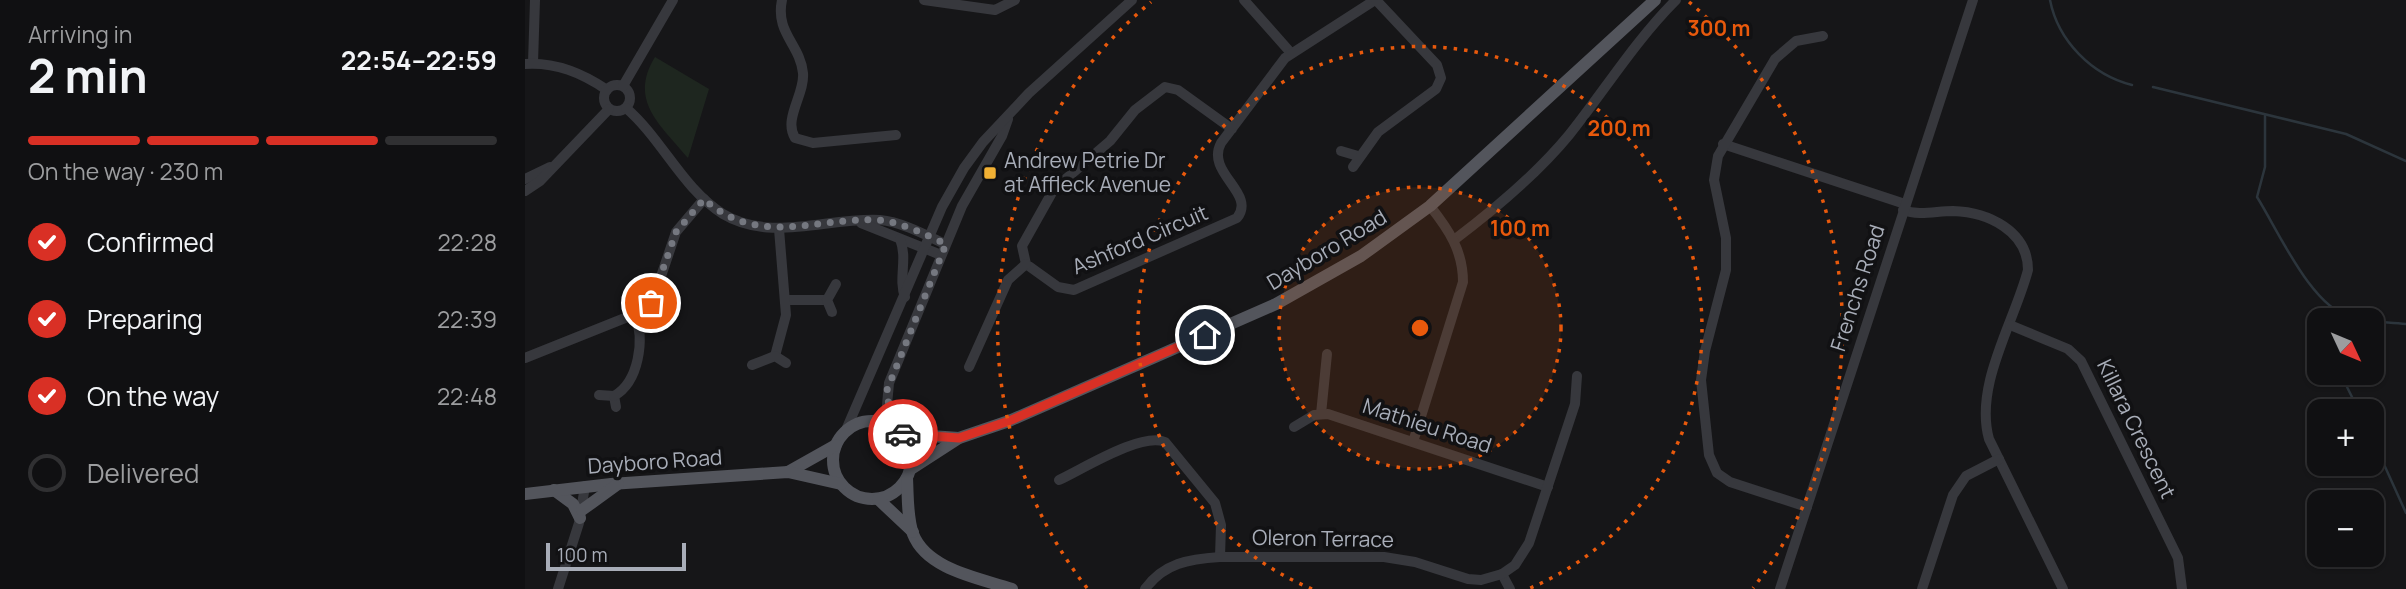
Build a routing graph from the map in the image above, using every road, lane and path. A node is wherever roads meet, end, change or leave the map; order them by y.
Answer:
1 (535, 0) edge
2 (673, 0) edge
3 (782, 0) edge
4 (924, 0) edge
5 (1015, 0) edge
6 (1132, 0) edge
7 (1244, 0) edge
8 (1375, 0) edge
9 (1655, 0) edge
10 (1676, 0) edge
11 (1973, 0) edge
12 (1823, 36) dead end
13 (1291, 54) junction
14 (529, 64) edge
15 (623, 86) junction
16 (607, 90) junction
17 (626, 108) junction
18 (609, 109) junction
19 (1009, 116) junction
20 (1232, 129) junction
21 (896, 135) dead end
22 (1723, 144) junction
23 (1341, 151) dead end
24 (1358, 156) junction
25 (552, 166) junction
26 (1353, 167) dead end
27 (525, 179) edge
28 (525, 191) edge
29 (704, 199) junction
30 (1430, 206) junction
31 (1904, 207) junction
32 (858, 222) junction
33 (779, 229) junction
34 (930, 237) junction
35 (899, 239) junction
36 (1454, 240) junction
37 (946, 244) junction
38 (925, 248) junction
39 (941, 255) junction
40 (1026, 264) junction
41 (836, 284) dead end
42 (905, 297) junction
43 (786, 300) junction
44 (827, 300) junction
45 (832, 312) dead end
46 (635, 315) junction
47 (2010, 325) junction
48 (1328, 354) dead end
49 (775, 356) junction
50 (525, 358) edge
51 (786, 363) dead end
52 (752, 365) dead end
53 (969, 368) dead end
54 (1577, 376) dead end
55 (599, 395) dead end
56 (614, 396) junction
57 (616, 407) dead end
58 (1321, 414) junction
59 (1294, 426) dead end
60 (846, 430) junction
61 (899, 431) junction
62 (959, 438) junction
63 (1413, 442) junction
64 (836, 445) junction
65 (1999, 459) junction
66 (788, 472) junction
67 (909, 474) junction
68 (1059, 480) dead end
69 (618, 483) junction
70 (841, 484) junction
71 (585, 486) junction
72 (1548, 487) junction
73 (554, 490) junction
74 (525, 494) edge
75 (879, 499) junction
76 (1807, 508) junction
77 (581, 514) junction
78 (912, 532) junction
79 (1220, 557) junction
80 (1502, 574) junction
81 (558, 589) edge
82 (1012, 589) edge
83 (1145, 589) edge
84 (1510, 589) edge
85 (1780, 589) edge
86 (1922, 589) edge
87 (2063, 589) edge
88 (2182, 589) edge

1 - 14 street
2 - 15 street
3 - 21 street
4 - 5 street
6 - 19 street
7 - 13 street
8 - 13 street, Ashford Circuit
8 - 24 street
9 - 30 main road, Dayboro Road
10 - 36 street
11 - 31 street, Frenchs Road
12 - 22 street
13 - 20 street, Ashford Circuit
14 - 16 street
15 - 16 street
15 - 17 street
16 - 18 street
17 - 18 street
17 - 29 street
18 - 25 street
19 - 34 street
19 - 37 street
20 - 40 street
20 - 40 street, Ashford Circuit
22 - 31 street
22 - 76 street
23 - 24 street
24 - 26 street
25 - 27 street
25 - 28 street
29 - 33 street
29 - 46 street
30 - 36 street
30 - 62 main road, Dayboro Road
31 - 47 street
31 - 76 street, Frenchs Road
32 - 33 street
32 - 34 street
32 - 35 street
33 - 43 street
34 - 37 street
34 - 38 street
35 - 38 street
35 - 42 street
36 - 63 street
37 - 39 street
38 - 39 street
38 - 42 street
39 - 61 street
40 - 53 street
41 - 44 street
42 - 60 street
43 - 44 street
43 - 49 street
44 - 45 street
46 - 50 street
46 - 56 street
47 - 65 street
47 - 88 street, Killara Crescent
48 - 58 street
49 - 51 street
49 - 52 street
54 - 72 street
55 - 56 street
56 - 57 street
58 - 59 street
58 - 63 street, Mathieu Road
60 - 61 main road
60 - 64 main road
61 - 62 main road, Dayboro Road
61 - 67 main road
62 - 67 main road, Dayboro Road
63 - 72 street, Mathieu Road
64 - 66 main road, Dayboro Road
64 - 70 main road
65 - 86 street
65 - 87 street
66 - 69 main road, Dayboro Road
66 - 70 main road, Dayboro Road
67 - 75 main road
67 - 78 main road
68 - 79 street
69 - 71 main road, Dayboro Road
69 - 77 main road
70 - 75 main road
71 - 73 main road, Dayboro Road
71 - 77 street
72 - 80 street
73 - 74 main road, Dayboro Road
73 - 77 main road
75 - 78 main road
76 - 85 street, Frenchs Road
77 - 81 street
78 - 82 main road
79 - 80 street, Oleron Terrace
79 - 83 street, Oleron Terrace
80 - 84 street

